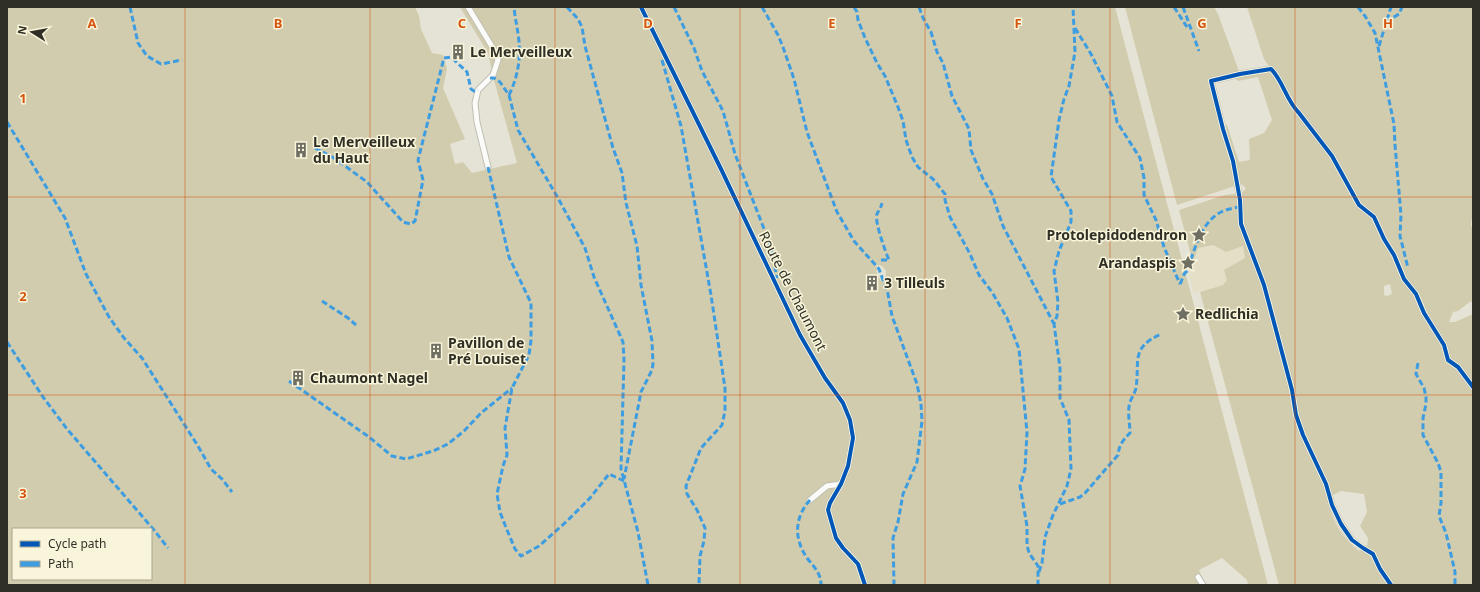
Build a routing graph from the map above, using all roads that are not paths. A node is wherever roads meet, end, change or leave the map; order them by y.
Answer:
1 (468, 7) edge
2 (640, 7) edge
3 (488, 167) dead end
4 (1473, 387) edge
5 (841, 484) junction
6 (810, 500) dead end
7 (1198, 577) dead end
8 (865, 585) edge
9 (1203, 585) edge
10 (1391, 585) edge

1 - 3 street
2 - 5 street, Route de Chaumont
4 - 10 street
5 - 6 street
5 - 8 street, Route de Chaumont
7 - 9 street

